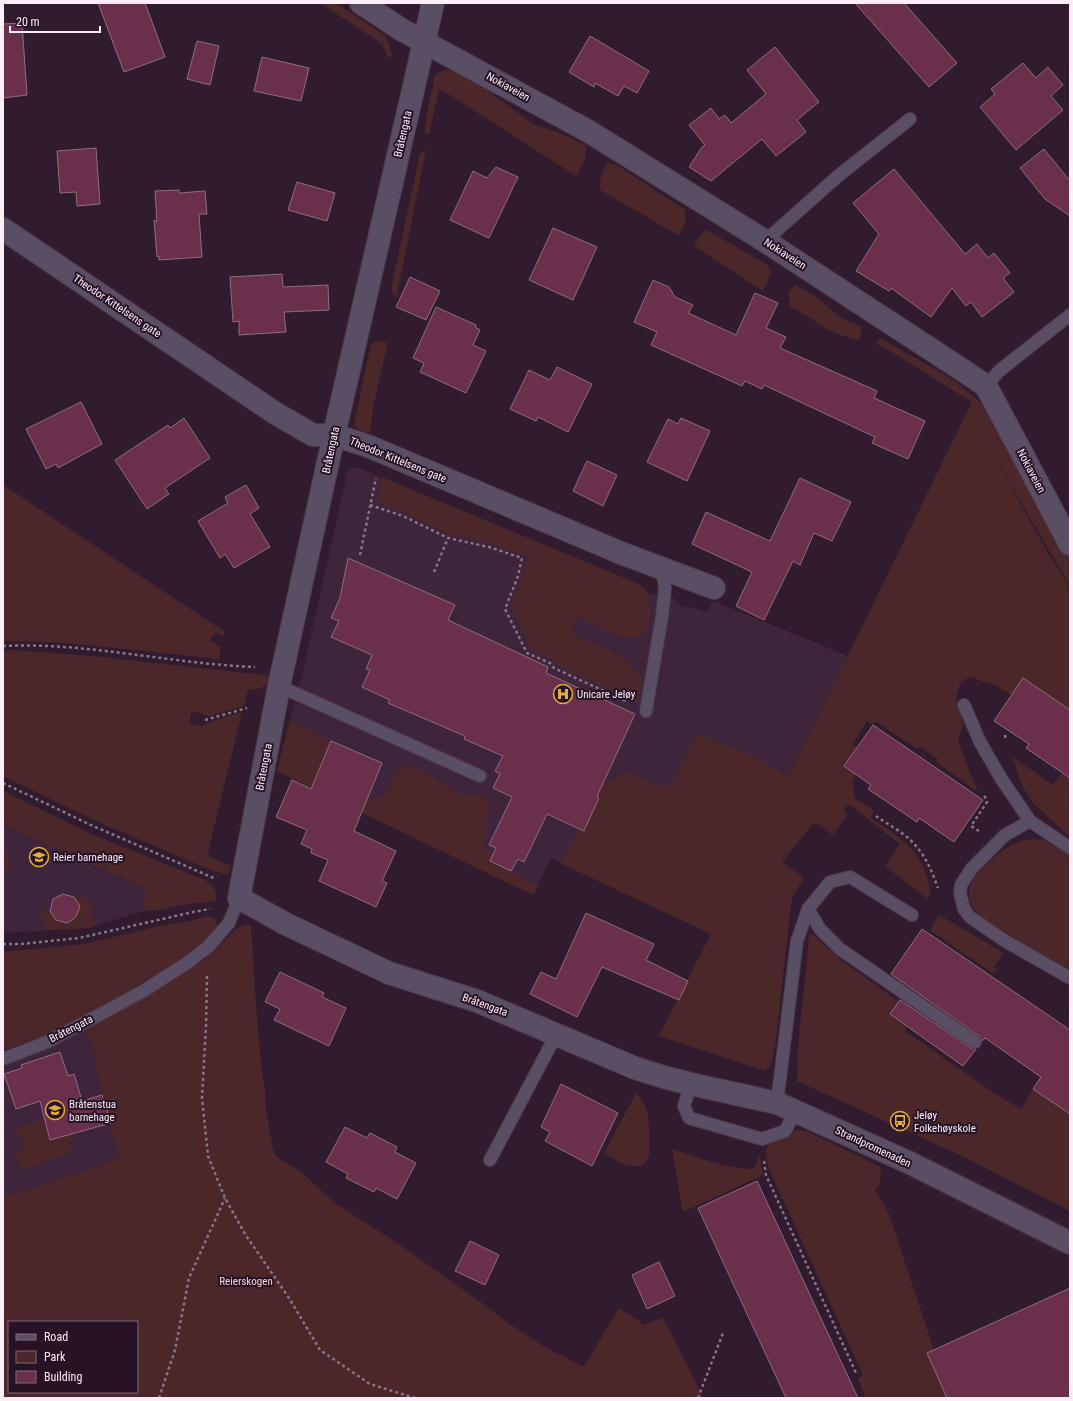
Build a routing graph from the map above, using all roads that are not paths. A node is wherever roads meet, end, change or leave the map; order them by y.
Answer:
1 (361, 3) edge
2 (433, 3) edge
3 (424, 42) junction
4 (910, 119) dead end
5 (3, 229) edge
6 (765, 241) junction
7 (1070, 315) edge
8 (986, 386) junction
9 (334, 436) junction
10 (1070, 544) edge
11 (662, 568) junction
12 (714, 588) dead end
13 (281, 677) junction
14 (964, 705) dead end
15 (646, 711) road end
16 (480, 776) dead end
17 (1030, 821) junction
18 (1070, 848) edge
19 (239, 898) junction
20 (808, 909) junction
21 (912, 915) dead end
22 (1070, 978) edge
23 (556, 1035) junction
24 (975, 1042) dead end
25 (3, 1059) edge
26 (667, 1078) joint
27 (690, 1084) junction
28 (786, 1107) junction
29 (490, 1160) dead end
30 (1070, 1243) edge

1 - 3 street, Nokiaveien
2 - 3 street, Bråtengata
3 - 6 street, Nokiaveien
3 - 9 street, Bråtengata
4 - 6 lane
5 - 9 street, Theodor Kittelsens gate
6 - 8 street, Nokiaveien
7 - 8 lane
8 - 10 street, Nokiaveien
9 - 11 street, Theodor Kittelsens gate
9 - 13 street, Bråtengata
11 - 12 street, Theodor Kittelsens gate
11 - 15 lane
13 - 16 lane
13 - 19 street, Bråtengata
14 - 17 lane
17 - 18 lane
17 - 22 lane
19 - 23 street, Bråtengata
19 - 25 lane, Bråtengata
20 - 21 lane
20 - 24 lane
20 - 28 lane
23 - 26 street, Bråtengata
23 - 29 lane
26 - 27 street, Strandpromenaden
27 - 28 street, Strandpromenaden
27 - 28 lane
28 - 30 street, Strandpromenaden

